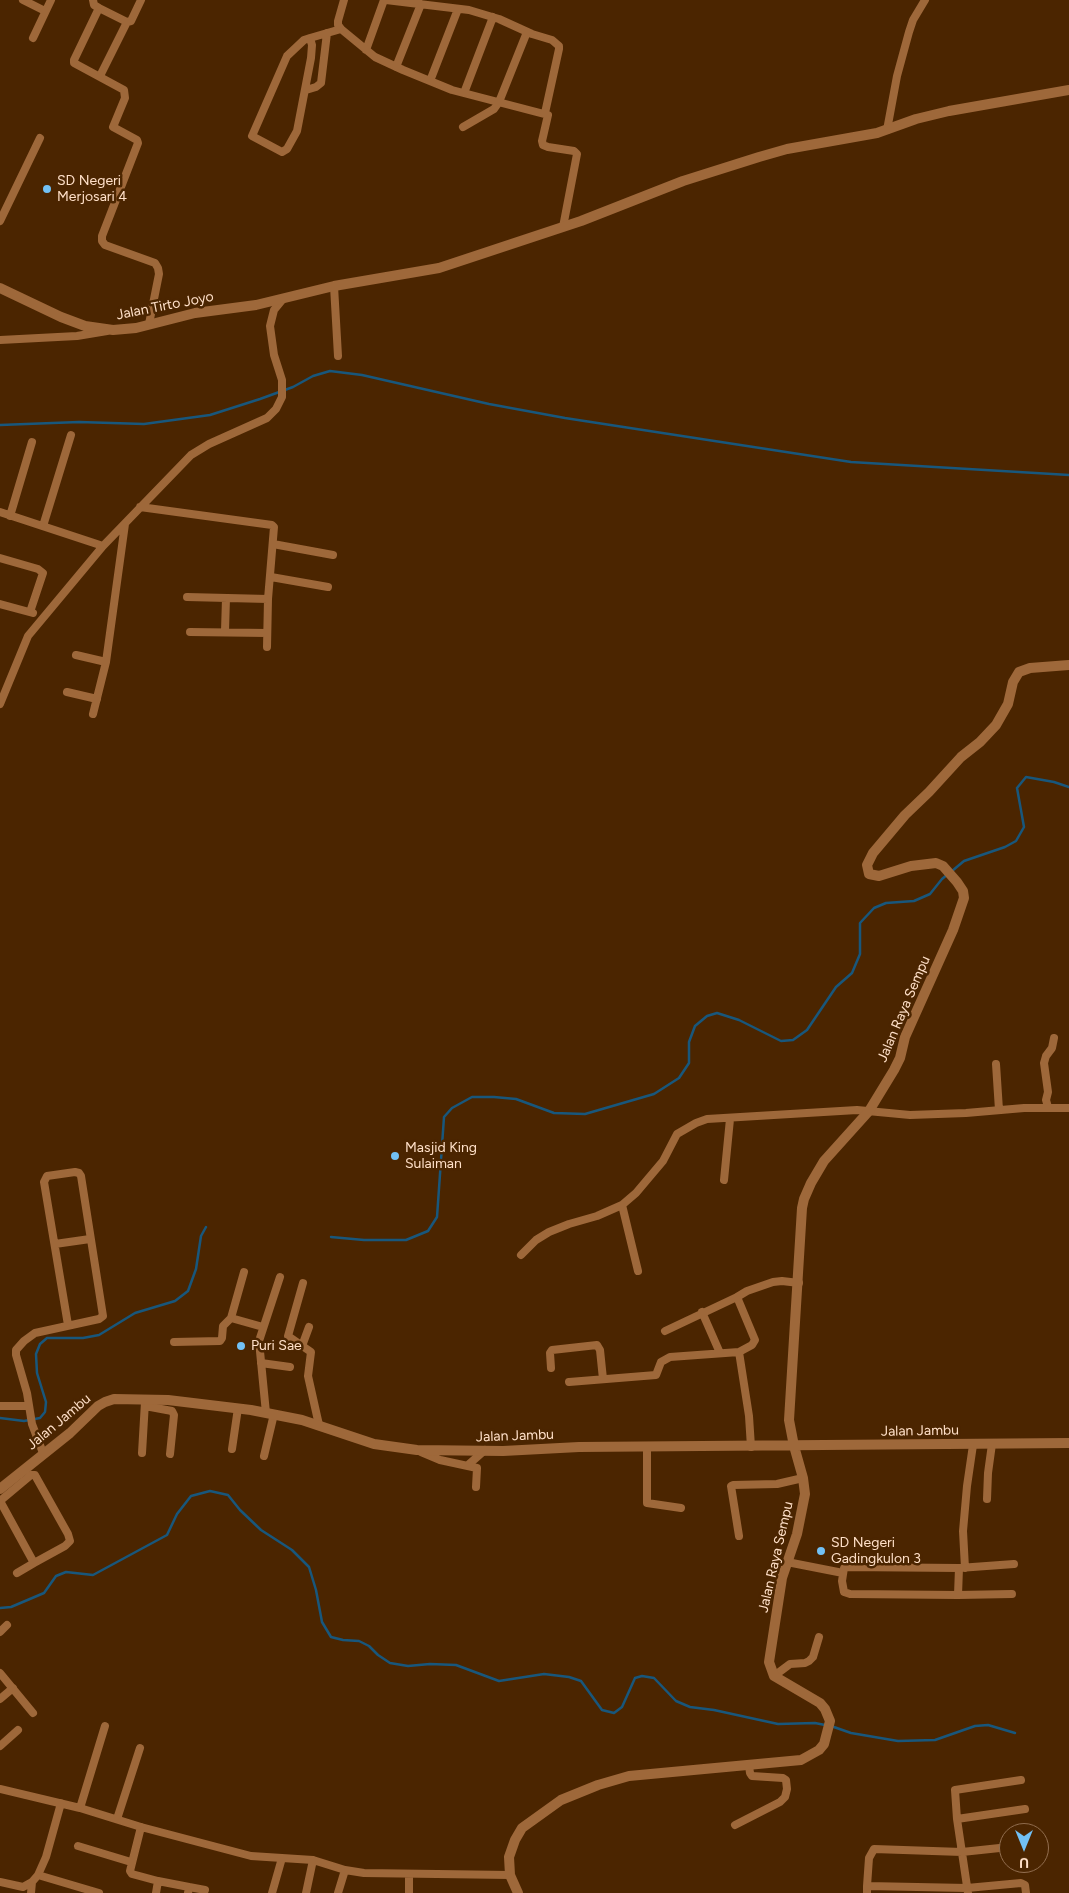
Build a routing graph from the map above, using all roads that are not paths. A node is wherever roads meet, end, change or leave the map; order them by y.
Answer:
1 (23, 0) edge
2 (50, 0) edge
3 (94, 0) edge
4 (141, 0) edge
5 (344, 0) edge
6 (385, 0) edge
7 (926, 0) edge
8 (421, 4) junction
9 (99, 8) junction
10 (458, 9) junction
11 (46, 11) junction
12 (492, 17) junction
13 (127, 22) junction
14 (341, 29) junction
15 (527, 32) junction
16 (327, 33) junction
17 (32, 38) dead end
18 (310, 38) junction
19 (366, 50) junction
20 (396, 67) junction
21 (100, 76) junction
22 (430, 80) junction
23 (306, 90) junction
24 (1069, 90) edge
25 (464, 93) junction
26 (499, 102) junction
27 (545, 113) junction
28 (463, 128) dead end
29 (888, 130) junction
30 (40, 138) dead end
31 (0, 221) edge
32 (563, 227) junction
33 (334, 286) junction
34 (0, 288) edge
35 (283, 299) junction
36 (149, 324) junction
37 (113, 330) junction
38 (0, 340) edge
39 (338, 356) dead end
40 (71, 435) dead end
41 (32, 442) dead end
42 (140, 507) junction
43 (0, 512) edge
44 (10, 516) junction
45 (125, 524) junction
46 (43, 526) junction
47 (273, 544) junction
48 (103, 546) junction
49 (333, 555) dead end
50 (0, 558) edge
51 (270, 577) junction
52 (328, 587) dead end
53 (187, 597) dead end
54 (226, 598) junction
55 (268, 599) junction
56 (0, 604) edge
57 (30, 612) junction
58 (42, 616) junction
59 (190, 632) dead end
60 (225, 632) junction
61 (268, 633) junction
62 (267, 647) dead end
63 (76, 655) dead end
64 (106, 662) junction
65 (1069, 665) edge
66 (67, 692) dead end
67 (97, 699) junction
68 (0, 704) edge
69 (94, 714) dead end
70 (1054, 1038) dead end
71 (996, 1064) dead end
72 (1048, 1107) junction
73 (1069, 1108) edge
74 (999, 1110) junction
75 (870, 1111) junction
76 (730, 1118) junction
77 (724, 1180) dead end
78 (622, 1205) junction
79 (90, 1239) junction
80 (55, 1244) junction
81 (521, 1256) dead end
82 (638, 1271) dead end
83 (244, 1272) dead end
84 (280, 1277) dead end
85 (303, 1283) dead end
86 (798, 1283) junction
87 (737, 1296) junction
88 (702, 1312) junction
89 (231, 1318) junction
90 (68, 1325) junction
91 (263, 1327) junction
92 (309, 1327) dead end
93 (665, 1331) dead end
94 (174, 1342) dead end
95 (302, 1346) junction
96 (739, 1352) junction
97 (720, 1353) junction
98 (261, 1362) junction
99 (290, 1367) dead end
100 (551, 1368) dead end
101 (603, 1379) junction
102 (569, 1382) dead end
103 (146, 1402) junction
104 (0, 1406) edge
105 (238, 1408) junction
106 (29, 1410) junction
107 (270, 1414) junction
108 (319, 1424) junction
109 (1069, 1443) edge
110 (992, 1444) junction
111 (974, 1445) junction
112 (794, 1446) junction
113 (647, 1447) junction
114 (750, 1447) junction
115 (232, 1449) dead end
116 (417, 1450) junction
117 (485, 1450) junction
118 (142, 1453) dead end
119 (43, 1454) junction
120 (170, 1454) dead end
121 (264, 1456) dead end
122 (468, 1465) junction
123 (803, 1478) junction
124 (476, 1487) dead end
125 (0, 1489) edge
126 (987, 1500) dead end
127 (680, 1508) dead end
128 (739, 1536) dead end
129 (34, 1562) junction
130 (786, 1562) junction
131 (1014, 1564) dead end
132 (962, 1568) junction
133 (17, 1573) dead end
134 (843, 1573) junction
135 (1012, 1594) dead end
136 (958, 1595) junction
137 (7, 1626) dead end
138 (0, 1632) edge
139 (819, 1637) dead end
140 (0, 1672) edge
141 (774, 1676) junction
142 (13, 1688) junction
143 (0, 1699) edge
144 (33, 1714) dead end
145 (105, 1726) dead end
146 (18, 1730) dead end
147 (0, 1746) edge
148 (140, 1748) dead end
149 (749, 1766) junction
150 (1021, 1780) dead end
151 (0, 1789) edge
152 (61, 1803) junction
153 (80, 1808) junction
154 (1025, 1809) dead end
155 (117, 1819) junction
156 (957, 1819) junction
157 (735, 1825) dead end
158 (141, 1827) junction
159 (78, 1846) dead end
160 (999, 1849) edge
161 (962, 1852) junction
162 (282, 1858) junction
163 (313, 1860) junction
164 (131, 1862) junction
165 (345, 1870) junction
166 (409, 1874) junction
167 (38, 1875) junction
168 (510, 1875) junction
169 (158, 1881) junction
170 (0, 1882) edge
171 (32, 1882) junction
172 (867, 1889) edge
173 (22, 1890) edge
174 (188, 1890) edge
175 (205, 1890) dead end
176 (968, 1890) edge
177 (31, 1893) edge
178 (99, 1893) edge
179 (156, 1893) edge
180 (272, 1893) edge
181 (306, 1893) edge
182 (338, 1893) edge
183 (409, 1893) edge
184 (518, 1893) edge
185 (1026, 1893) edge

1 - 11 street
2 - 11 street
3 - 9 street
4 - 13 street
5 - 14 street
6 - 8 street
6 - 19 street
7 - 29 street
8 - 10 street
8 - 20 street
9 - 13 street
9 - 21 street
10 - 12 street
10 - 22 street
11 - 17 street
12 - 15 street
12 - 25 street
13 - 21 street
14 - 16 street
14 - 19 street
15 - 26 street
15 - 27 street
16 - 18 street
16 - 23 street
18 - 23 street
18 - 23 street
19 - 20 street
20 - 22 street
21 - 36 street
22 - 25 street
24 - 29 street, Jalan Tirto Joyo
25 - 26 street
26 - 27 street
26 - 28 street
27 - 32 street
29 - 32 street, Jalan Tirto Joyo
30 - 31 street
32 - 33 street, Jalan Tirto Joyo
33 - 35 street, Jalan Tirto Joyo
33 - 39 street
34 - 37 street, Jalan Tirto Joyo
35 - 36 street, Jalan Tirto Joyo
35 - 42 street
36 - 37 street, Jalan Tirto Joyo
37 - 38 street
40 - 46 street
41 - 44 street
42 - 45 street
42 - 47 street
43 - 44 street
44 - 46 street
45 - 48 street
45 - 64 street
46 - 48 street
47 - 49 street
47 - 51 street
48 - 58 street
50 - 57 street
51 - 52 street
51 - 55 street
53 - 54 street
54 - 55 street
54 - 60 street
55 - 61 street
56 - 57 street
57 - 58 street
58 - 68 street
59 - 60 street
60 - 61 street
61 - 62 street
63 - 64 street
64 - 67 street
65 - 75 street, Jalan Raya Sempu
66 - 67 street
67 - 69 street
70 - 72 street
71 - 74 street
72 - 73 street
72 - 74 street
74 - 75 street
75 - 76 street
75 - 86 street, Jalan Raya Sempu
76 - 77 street
76 - 78 street
78 - 81 street
78 - 82 street
79 - 80 street
79 - 80 street
79 - 90 street
80 - 90 street
83 - 89 street
84 - 91 street
85 - 95 street
86 - 87 street
86 - 112 street, Jalan Raya Sempu
87 - 88 street
87 - 96 street
88 - 93 street
88 - 97 street
89 - 91 street
89 - 94 street
90 - 106 street
91 - 98 street
92 - 95 street
95 - 108 street
96 - 97 street
96 - 114 street
97 - 101 street
98 - 99 street
98 - 107 street
100 - 101 street
101 - 102 street
103 - 105 street, Jalan Jambu
103 - 118 street
103 - 119 street, Jalan Jambu
103 - 120 street
104 - 106 street
105 - 107 street, Jalan Jambu
105 - 115 street
106 - 119 street
107 - 108 street, Jalan Jambu
107 - 121 street
108 - 116 street, Jalan Jambu
109 - 110 street, Jalan Jambu
110 - 111 street, Jalan Jambu
110 - 126 street
111 - 112 street, Jalan Jambu
111 - 132 street
112 - 114 street, Jalan Jambu
112 - 123 street, Jalan Raya Sempu
113 - 114 street, Jalan Jambu
113 - 117 street, Jalan Jambu
113 - 127 street
116 - 117 street, Jalan Jambu
116 - 122 street
117 - 122 street
119 - 125 street, Jalan Jambu
122 - 124 street
123 - 128 street
123 - 130 street, Jalan Raya Sempu
129 - 129 street
129 - 133 street
130 - 134 street
130 - 141 street, Jalan Raya Sempu
131 - 132 street
132 - 134 street
132 - 136 street
134 - 136 street
135 - 136 street
137 - 138 street
139 - 141 street
140 - 142 street
141 - 149 street
142 - 143 street
142 - 144 street
145 - 153 street
146 - 147 street
148 - 155 street
149 - 157 street
149 - 168 street
150 - 156 street
151 - 152 street
152 - 153 street
152 - 167 street
153 - 155 street
154 - 156 street
155 - 158 street
156 - 161 street
158 - 162 street
158 - 164 street
159 - 164 street
160 - 161 street
161 - 172 street
161 - 176 street
162 - 163 street
162 - 180 street
163 - 165 street
163 - 181 street
164 - 169 street
165 - 166 street
165 - 182 street
166 - 168 street
166 - 183 street
167 - 171 street
167 - 178 street
168 - 184 street
169 - 174 street
169 - 179 street
170 - 173 street
171 - 173 street
171 - 177 street
172 - 176 street
174 - 175 street
176 - 185 street

